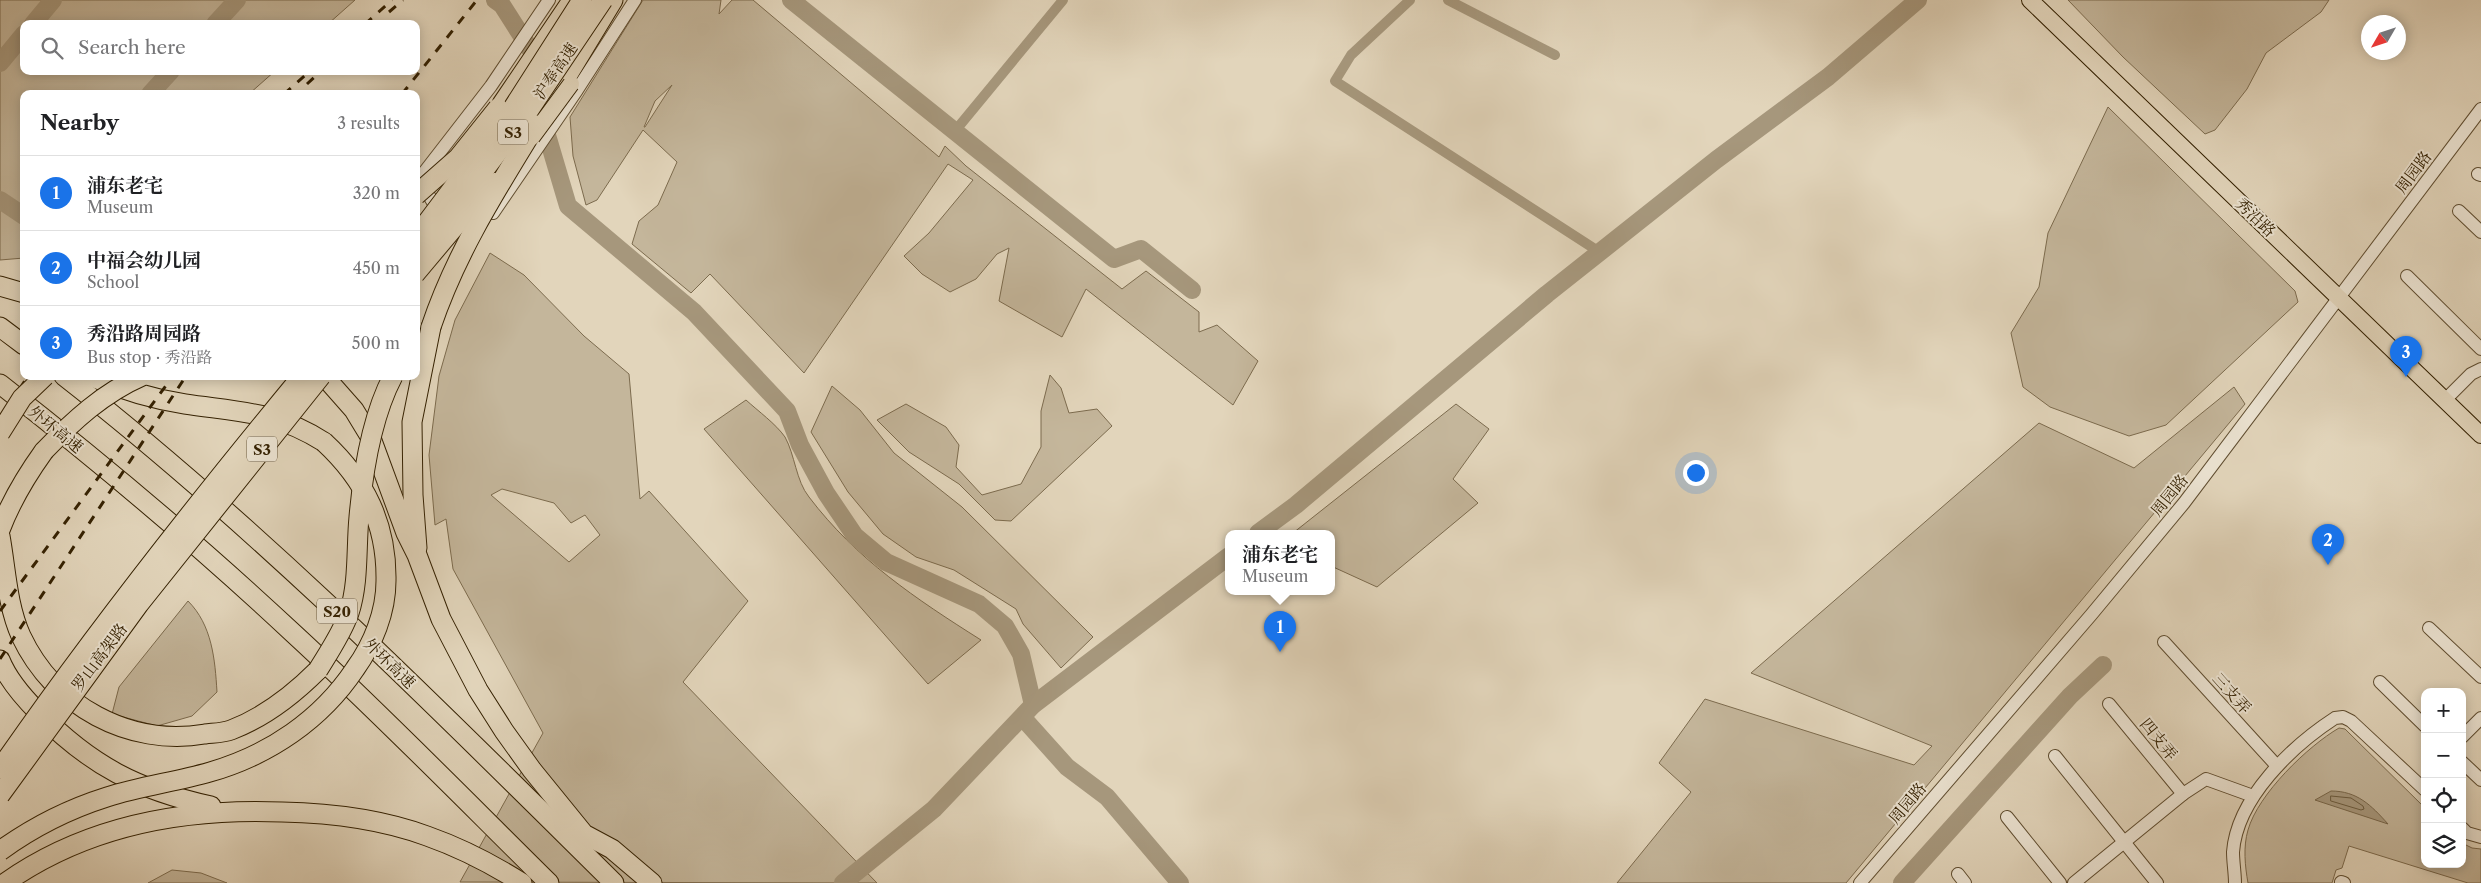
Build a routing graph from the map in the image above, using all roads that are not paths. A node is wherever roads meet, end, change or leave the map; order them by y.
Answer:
1 (549, 0) edge
2 (572, 0) edge
3 (582, 0) edge
4 (587, 0) edge
5 (603, 0) edge
6 (613, 0) edge
7 (622, 0) edge
8 (634, 0) edge
9 (2030, 0) edge
10 (574, 87) junction
11 (2481, 109) edge
12 (420, 178) edge
13 (420, 181) edge
14 (420, 191) edge
15 (2459, 211) dead end
16 (420, 221) edge
17 (420, 232) edge
18 (2481, 232) edge
19 (420, 255) edge
20 (420, 270) edge
21 (2406, 276) dead end
22 (446, 285) junction
23 (0, 286) edge
24 (20, 292) edge
25 (2340, 297) junction
26 (0, 327) edge
27 (420, 327) edge
28 (20, 342) edge
29 (2481, 349) edge
30 (2481, 369) edge
31 (40, 380) edge
32 (69, 380) edge
33 (102, 380) edge
34 (135, 380) edge
35 (293, 380) edge
36 (299, 380) edge
37 (318, 380) edge
38 (326, 380) edge
39 (328, 380) edge
40 (392, 380) edge
41 (0, 384) edge
42 (2445, 400) junction
43 (0, 433) edge
44 (2481, 435) edge
45 (197, 518) junction
46 (0, 530) edge
47 (0, 536) edge
48 (417, 555) junction
49 (2429, 628) dead end
50 (2164, 642) dead end
51 (0, 660) edge
52 (2481, 677) edge
53 (2380, 682) dead end
54 (2110, 704) dead end
55 (2481, 718) edge
56 (2421, 722) edge
57 (2466, 733) edge
58 (2055, 756) dead end
59 (0, 759) edge
60 (2277, 766) junction
61 (2466, 766) edge
62 (0, 769) edge
63 (2481, 780) edge
64 (2421, 782) edge
65 (2183, 794) junction
66 (0, 795) edge
67 (2253, 796) junction
68 (0, 806) edge
69 (239, 810) junction
70 (2007, 817) dead end
71 (2466, 832) edge
72 (584, 834) junction
73 (2481, 837) edge
74 (2124, 842) junction
75 (0, 851) edge
76 (594, 863) junction
77 (5, 883) edge
78 (522, 883) edge
79 (549, 883) edge
80 (614, 883) edge
81 (652, 883) edge
82 (1860, 883) edge
83 (2060, 883) edge
84 (2074, 883) edge
85 (2157, 883) edge
86 (2235, 883) edge

1 - 12 street
2 - 14 highway, bridge
3 - 17 highway, 沪奉高速 / S3, bridge
4 - 16 main road, bridge
5 - 19 highway, 沪奉高速 / S3, bridge
6 - 22 highway, bridge
7 - 10 main road
8 - 10 street
9 - 25 main road, 秀沿路
10 - 13 street
10 - 20 main road, bridge
11 - 25 street, 周园路
15 - 18 street
21 - 29 street
22 - 27 highway, bridge
22 - 48 highway, bridge
23 - 24 highway
25 - 42 main road, 秀沿路
25 - 82 street, 周园路
26 - 28 highway
30 - 42 street
31 - 43 highway, bridge
32 - 76 highway, 外环高速 / S20
33 - 75 highway, bridge
34 - 46 highway, bridge
35 - 59 main road
36 - 45 highway, S3, bridge
37 - 45 highway, S3, bridge
38 - 48 highway
39 - 68 main road
40 - 47 highway, bridge
41 - 79 highway, 外环高速 / S20
42 - 44 main road, 秀沿路
45 - 62 highway, 罗山高架路, bridge
45 - 66 highway, 罗山高架路, bridge
48 - 72 highway
49 - 52 street
50 - 60 street, 三支弄
51 - 69 highway, bridge
53 - 56 street
54 - 65 street, 四支弄
55 - 57 street
58 - 74 street
60 - 64 street
60 - 67 street
61 - 63 street
65 - 67 street
65 - 74 street
67 - 86 street
69 - 77 highway
69 - 78 highway
70 - 83 street
71 - 73 street
72 - 76 highway
72 - 81 highway
74 - 84 street
74 - 85 street
76 - 80 highway, 外环高速 / S20

